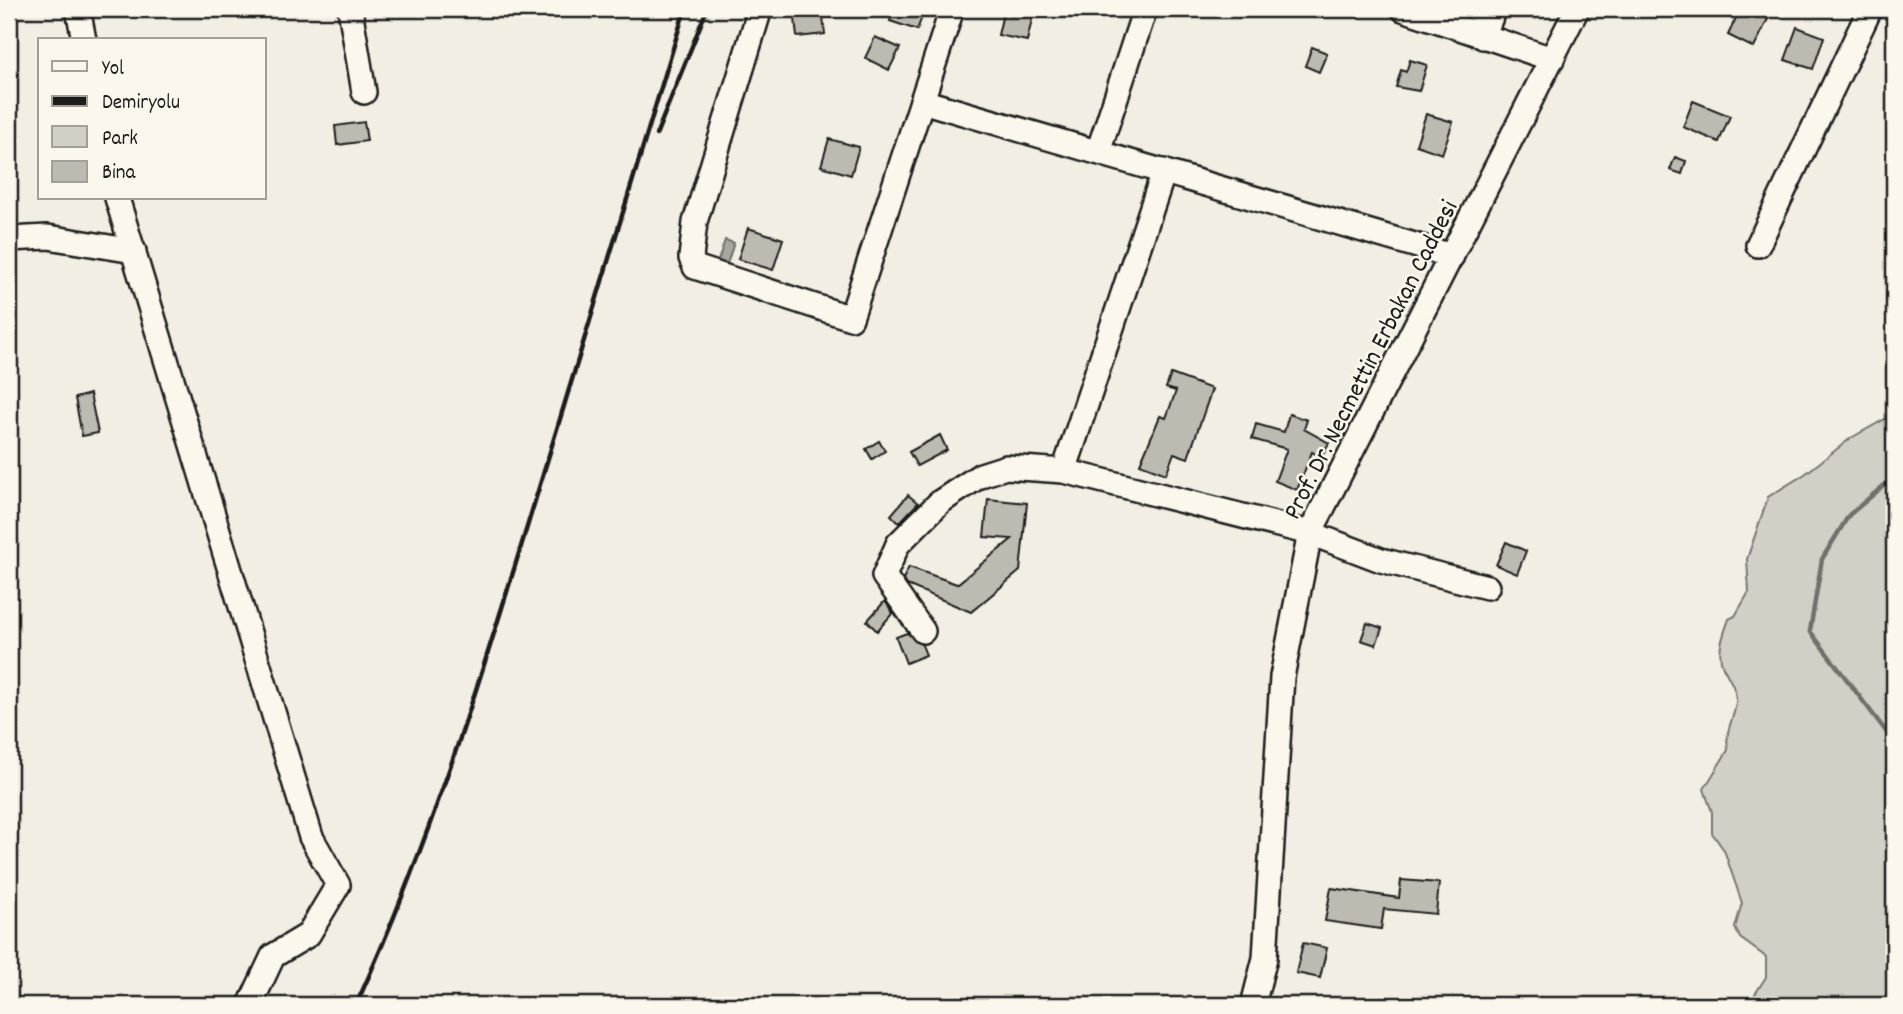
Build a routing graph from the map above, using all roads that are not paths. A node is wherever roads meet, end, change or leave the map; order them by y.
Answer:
1 (78, 9) edge
2 (350, 9) edge
3 (760, 9) edge
4 (952, 9) edge
5 (1145, 9) edge
6 (1403, 9) edge
7 (1476, 9) edge
8 (1577, 9) edge
9 (1870, 9) edge
10 (1483, 37) junction
11 (84, 38) edge
12 (1552, 59) junction
13 (364, 92) dead end
14 (922, 101) junction
15 (1098, 152) junction
16 (1164, 172) junction
17 (118, 200) edge
18 (9, 239) edge
19 (1758, 245) dead end
20 (134, 251) junction
21 (1452, 256) junction
22 (1064, 471) junction
23 (1310, 533) junction
24 (1487, 587) dead end
25 (923, 631) dead end
26 (1255, 1004) edge
27 (250, 1005) edge

1 - 11 street
2 - 13 street
3 - 14 street
4 - 14 street
5 - 15 street
6 - 10 street
7 - 10 street
8 - 12 street, Prof. Dr. Necmettin Erbakan Caddesi
9 - 19 street
10 - 12 street
12 - 21 street, Prof. Dr. Necmettin Erbakan Caddesi
14 - 15 street
15 - 16 street
16 - 21 street
16 - 22 street
17 - 20 street
18 - 20 street
20 - 27 street
21 - 23 street, Prof. Dr. Necmettin Erbakan Caddesi
22 - 23 street
22 - 25 street
23 - 24 street
23 - 26 street, Prof. Dr. Necmettin Erbakan Caddesi

